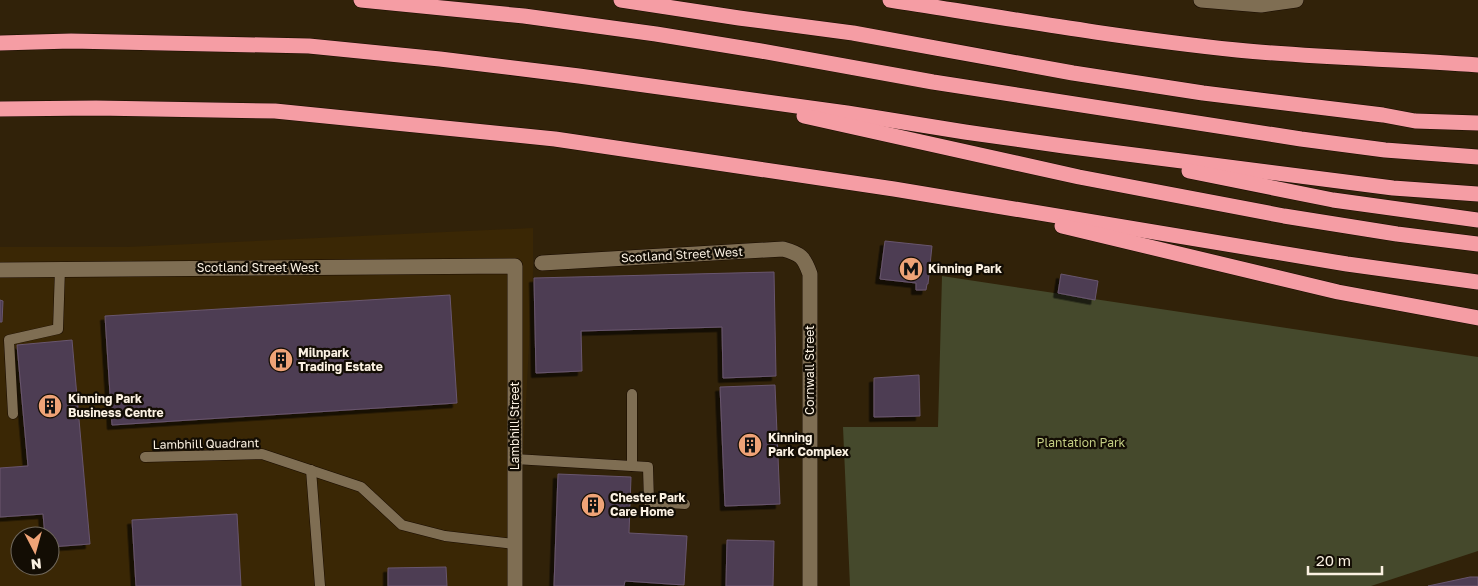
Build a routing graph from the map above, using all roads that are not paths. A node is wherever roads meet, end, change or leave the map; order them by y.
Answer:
1 (361, 0) edge
2 (621, 0) edge
3 (890, 0) edge
4 (1201, 0) edge
5 (1296, 0) edge
6 (0, 43) edge
7 (1478, 61) edge
8 (1457, 64) junction
9 (1478, 65) edge
10 (687, 91) junction
11 (0, 110) edge
12 (1478, 123) edge
13 (1064, 146) junction
14 (1478, 157) edge
15 (1478, 194) edge
16 (940, 196) junction
17 (1478, 220) edge
18 (1478, 244) edge
19 (542, 263) dead end
20 (515, 266) joint
21 (60, 269) junction
22 (0, 270) edge
23 (810, 274) joint
24 (1478, 282) edge
25 (1478, 318) edge
26 (5, 374) edge
27 (632, 394) dead end
28 (13, 414) dead end
29 (145, 457) dead end
30 (515, 459) junction
31 (632, 466) junction
32 (311, 470) junction
33 (685, 504) dead end
34 (515, 544) junction
35 (320, 586) edge
36 (515, 586) edge
37 (810, 586) edge

1 - 14 highway
2 - 12 highway
3 - 8 highway
4 - 5 street
6 - 10 highway
7 - 8 highway
8 - 9 highway
10 - 13 highway
10 - 18 highway
11 - 16 highway
13 - 15 highway
13 - 17 highway
16 - 24 highway
16 - 25 highway
19 - 23 street, Scotland Street West
20 - 21 street, Scotland Street West
20 - 30 street, Lambhill Street
21 - 22 street, Scotland Street West
21 - 26 lane
23 - 37 street, Cornwall Street
26 - 28 lane
27 - 31 lane
29 - 32 lane, Lambhill Quadrant
30 - 31 lane
30 - 34 street, Lambhill Street
31 - 33 lane
32 - 34 lane, Lambhill Quadrant
32 - 35 lane
34 - 36 street, Lambhill Street

